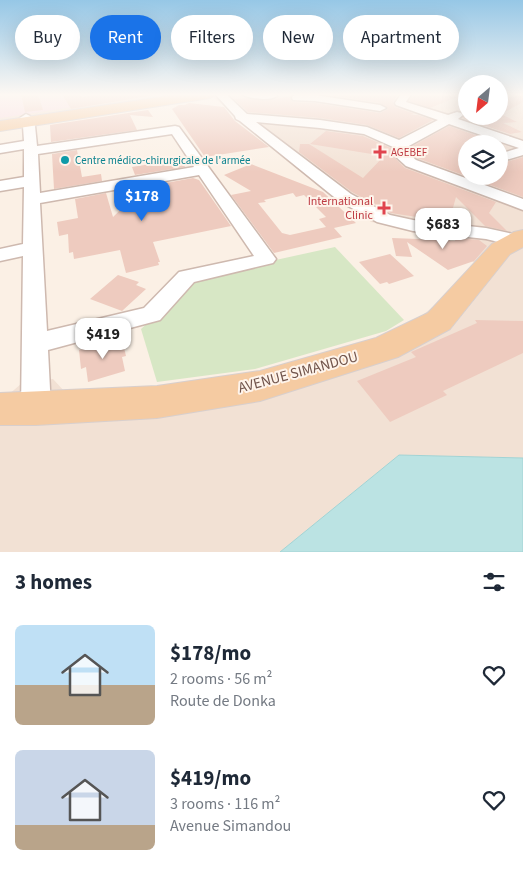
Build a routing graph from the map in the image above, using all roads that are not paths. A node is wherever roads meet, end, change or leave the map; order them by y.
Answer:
1 (27, 120) joint
2 (245, 120) edge
3 (278, 120) edge
4 (374, 120) joint
5 (450, 120) joint
6 (0, 124) edge
7 (400, 145) junction
8 (523, 145) edge
9 (30, 147) junction
10 (0, 149) edge
11 (523, 151) edge
12 (508, 155) edge
13 (203, 170) junction
14 (458, 170) edge
15 (443, 175) junction
16 (0, 186) edge
17 (31, 190) junction
18 (523, 205) edge
19 (519, 239) edge
20 (32, 248) junction
21 (0, 255) edge
22 (34, 344) junction
23 (0, 409) edge
24 (36, 409) junction

1 - 6 main road
1 - 9 street
2 - 19 street
3 - 4 street
4 - 7 street
5 - 7 street
5 - 8 street
7 - 15 street
9 - 10 street
9 - 13 street
9 - 17 street
11 - 12 street
13 - 17 street
13 - 22 street
14 - 15 street
15 - 18 street
16 - 17 street
17 - 20 street
19 - 24 main road, AVENUE SIMANDOU
20 - 21 street
20 - 22 street
22 - 24 street
23 - 24 main road, AVENUE SIMANDOU

